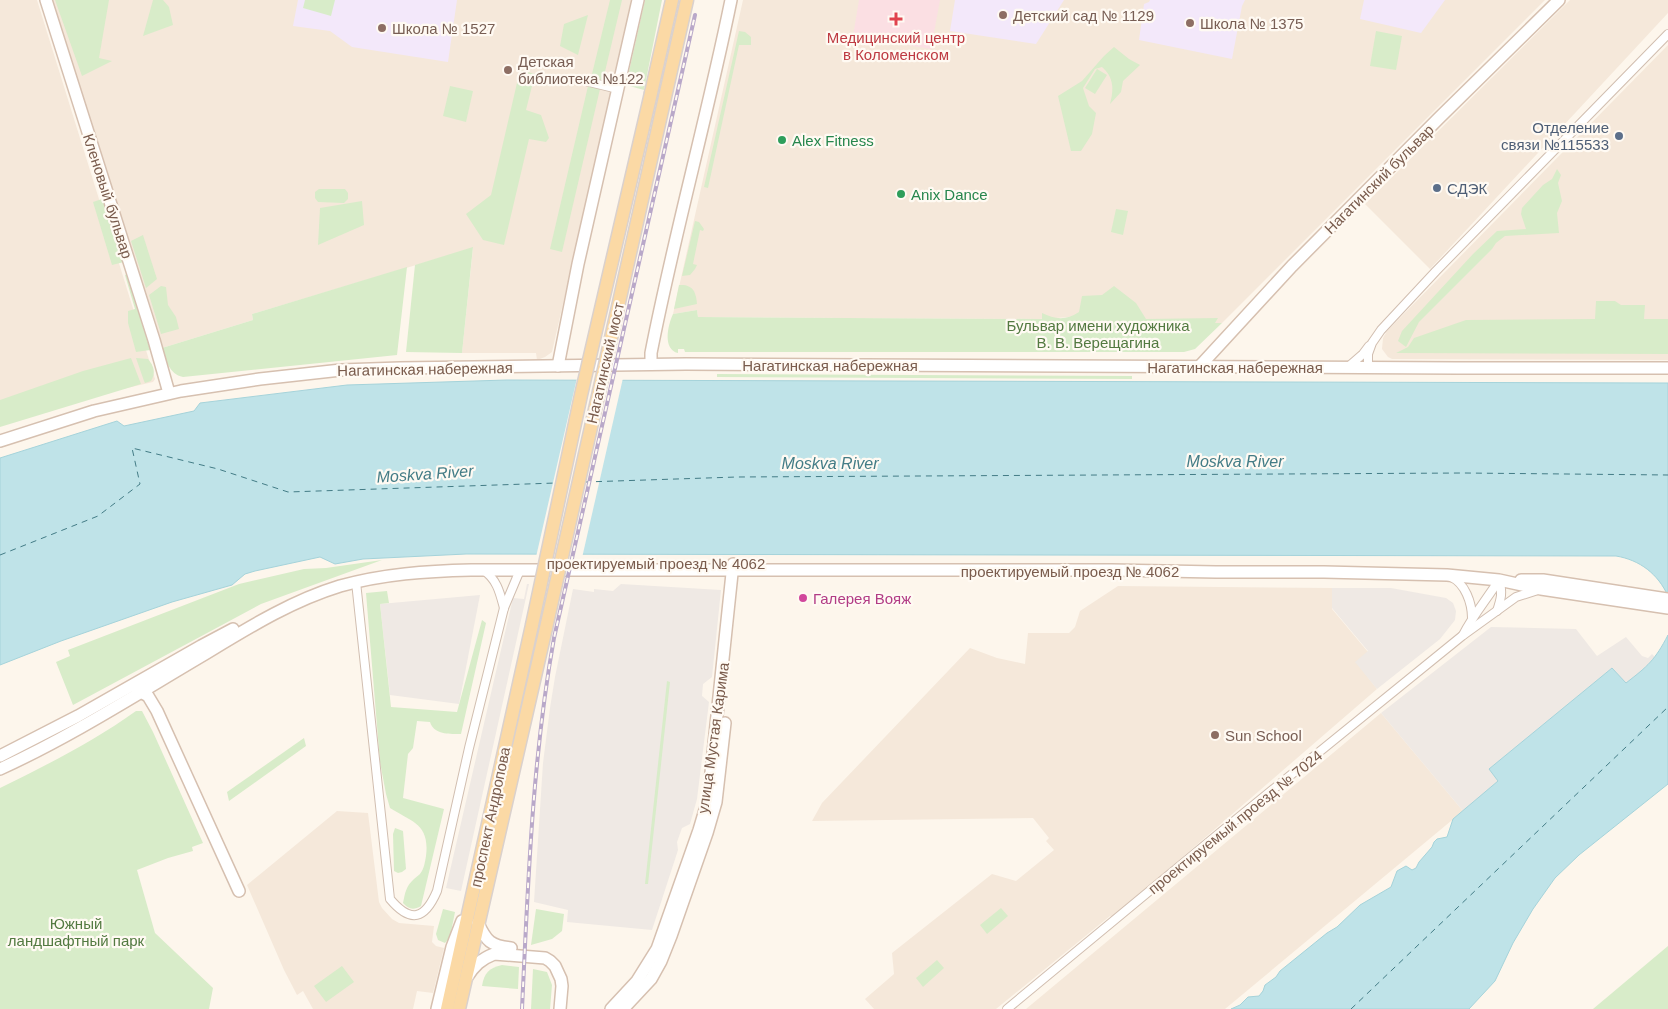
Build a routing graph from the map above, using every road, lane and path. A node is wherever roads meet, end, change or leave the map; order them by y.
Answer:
1 (46, 0) edge
2 (638, 0) edge
3 (672, 0) edge
4 (687, 0) edge
5 (731, 0) edge
6 (1559, 0) edge
7 (1668, 34) edge
8 (581, 80) dead end
9 (618, 89) junction
10 (564, 337) junction
11 (1372, 343) junction
12 (1217, 347) junction
13 (651, 364) junction
14 (585, 365) junction
15 (558, 366) junction
16 (1199, 367) junction
17 (1215, 367) junction
18 (1348, 367) junction
19 (1368, 367) junction
20 (1668, 368) edge
21 (169, 393) junction
22 (0, 441) edge
23 (737, 566) junction
24 (482, 570) junction
25 (520, 570) junction
26 (1447, 575) junction
27 (1499, 580) junction
28 (356, 582) junction
29 (1542, 589) junction
30 (1582, 590) junction
31 (1668, 599) edge
32 (504, 608) junction
33 (1668, 608) edge
34 (1497, 611) junction
35 (1472, 618) junction
36 (532, 624) joint
37 (546, 628) joint
38 (1462, 636) junction
39 (166, 677) junction
40 (125, 689) junction
41 (142, 692) junction
42 (125, 703) junction
43 (157, 712) junction
44 (0, 756) edge
45 (0, 769) edge
46 (239, 890) dead end
47 (472, 899) junction
48 (478, 923) junction
49 (466, 979) junction
50 (437, 1009) edge
51 (447, 1009) edge
52 (459, 1009) edge
53 (560, 1009) edge
54 (567, 1009) edge
55 (611, 1009) edge
56 (623, 1009) edge
57 (1007, 1009) edge

1 - 21 main road, Кленовый бульвар
2 - 9 main road
3 - 36 main road, Нагатинский мост, bridge
4 - 37 main road, Нагатинский мост, bridge
5 - 13 main road
6 - 12 main road, Нагатинский бульвар
7 - 11 street
8 - 9 street
9 - 10 main road
10 - 14 main road
10 - 15 main road
11 - 18 street
11 - 19 street
12 - 16 main road, Нагатинский бульвар
12 - 17 main road
13 - 14 main road, Нагатинская набережная
13 - 16 main road, Нагатинская набережная
14 - 15 main road, Нагатинская набережная
15 - 21 main road, Нагатинская набережная
16 - 17 main road, Нагатинская набережная
17 - 18 main road, Нагатинская набережная
18 - 19 main road, Нагатинская набережная
19 - 20 main road, Нагатинская набережная
21 - 22 main road, Нагатинская набережная
23 - 25 main road, проектируемый проезд № 4062
23 - 26 main road, проектируемый проезд № 4062
23 - 40 main road, проектируемый проезд № 4062
23 - 55 main road, улица Мустая Карима
23 - 56 main road, улица Мустая Карима
24 - 25 main road, проектируемый проезд № 4062
24 - 28 main road, проектируемый проезд № 4062
24 - 32 street
25 - 32 street
26 - 27 main road, проектируемый проезд № 4062
26 - 35 street
27 - 29 main road, проектируемый проезд № 4062
27 - 30 main road, проектируемый проезд № 4062
27 - 34 street
27 - 35 street, проектируемый проезд № 7024
28 - 32 street
28 - 39 main road, проектируемый проезд № 4062
29 - 30 main road, проектируемый проезд № 4062
29 - 34 street, проектируемый проезд № 7024
30 - 31 main road
30 - 33 main road
34 - 38 street, проектируемый проезд № 7024
35 - 38 street, проектируемый проезд № 7024
36 - 47 main road, проспект Андропова
37 - 48 main road, проспект Андропова
38 - 57 street, проектируемый проезд № 7024
39 - 41 main road, проектируемый проезд № 4062
39 - 43 main road
40 - 41 main road
40 - 44 main road, проектируемый проезд № 4062
41 - 42 main road, проектируемый проезд № 4062
41 - 43 main road
42 - 43 main road
42 - 45 main road, проектируемый проезд № 4062
43 - 46 main road
47 - 50 main road
47 - 51 main road, проспект Андропова
48 - 49 main road, проспект Андропова
48 - 54 main road
49 - 52 main road, проспект Андропова
49 - 53 main road

